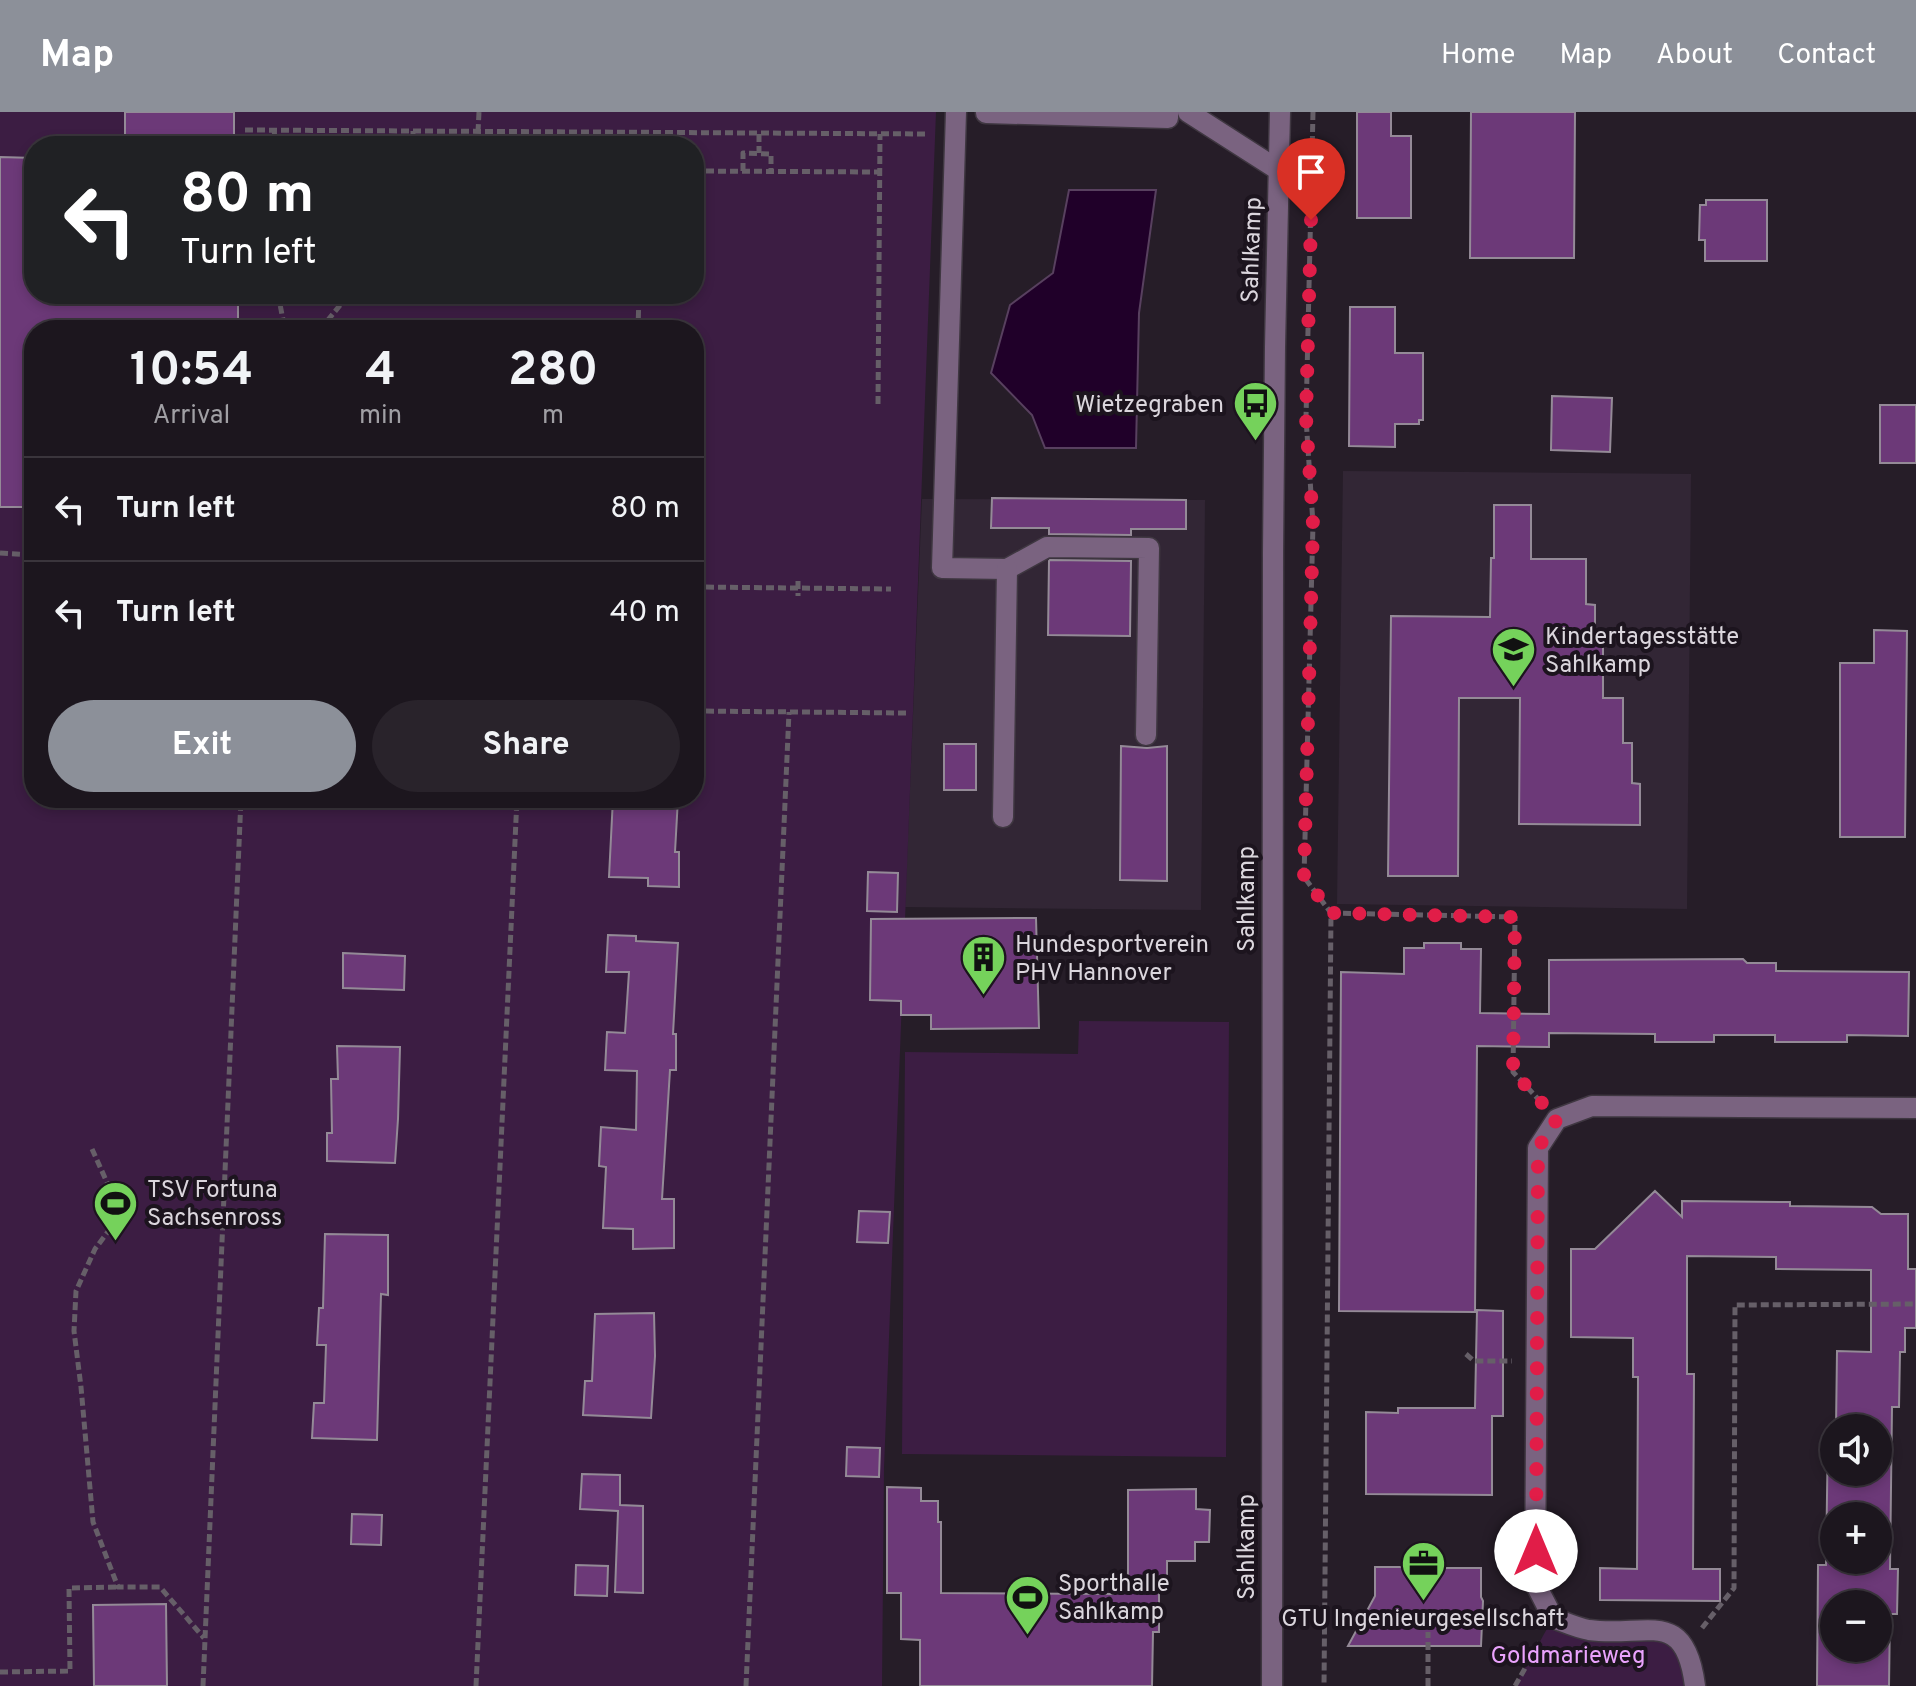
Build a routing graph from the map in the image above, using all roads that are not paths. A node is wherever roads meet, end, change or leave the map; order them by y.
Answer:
1 (956, 112) edge
2 (1168, 112) edge
3 (1188, 112) edge
4 (1280, 112) edge
5 (986, 113) edge
6 (1280, 171) junction
7 (1007, 569) junction
8 (1146, 735) dead end
9 (1003, 817) dead end
10 (1916, 1108) edge
11 (1272, 1686) edge
12 (1695, 1686) edge

1 - 7 street
2 - 5 street
3 - 6 street
4 - 6 street, Sahlkamp
6 - 11 street, Sahlkamp
7 - 8 street
7 - 9 street
10 - 12 street

